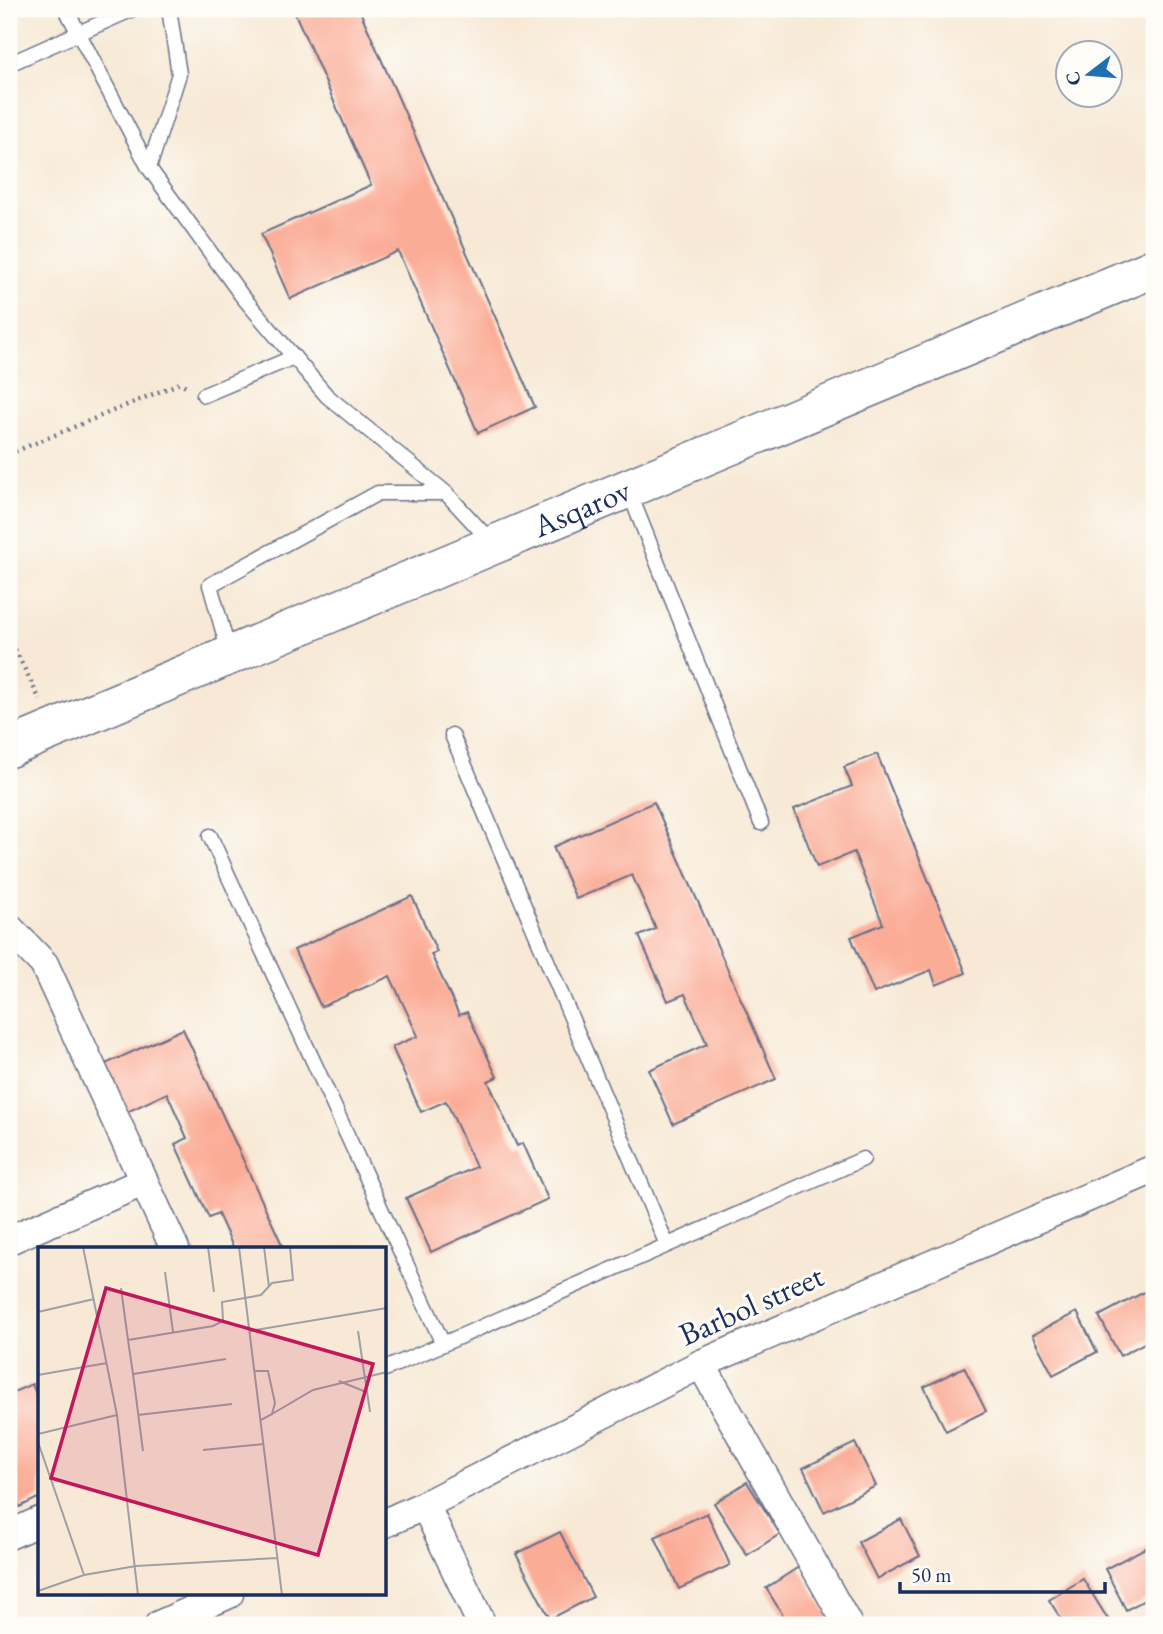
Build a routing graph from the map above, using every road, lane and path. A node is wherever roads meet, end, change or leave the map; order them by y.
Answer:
1 (66, 9) edge
2 (133, 9) edge
3 (169, 9) edge
4 (78, 35) junction
5 (9, 64) edge
6 (149, 167) junction
7 (1154, 268) edge
8 (294, 357) junction
9 (204, 395) joint
10 (9, 454) edge
11 (628, 489) junction
12 (446, 493) junction
13 (494, 545) junction
14 (9, 637) edge
15 (230, 656) junction
16 (54, 729) junction
17 (452, 735) dead end
18 (10, 745) edge
19 (761, 823) dead end
20 (210, 836) dead end
21 (9, 928) edge
22 (863, 1159) dead end
23 (1154, 1169) edge
24 (143, 1182) junction
25 (9, 1240) edge
26 (667, 1245) junction
27 (174, 1247) edge
28 (443, 1344) junction
29 (701, 1364) junction
30 (387, 1368) edge
31 (425, 1506) junction
32 (38, 1522) edge
33 (387, 1522) edge
34 (9, 1535) edge
35 (224, 1596) edge
36 (159, 1625) edge
37 (482, 1625) edge
38 (848, 1625) edge

1 - 4 lane
2 - 4 lane
3 - 6 lane
4 - 5 lane
4 - 6 lane
6 - 8 lane
7 - 11 main road, Asqarov
8 - 9 lane
8 - 12 lane
9 - 10 path
11 - 13 main road, Asqarov
11 - 19 lane
12 - 13 lane
12 - 15 lane
13 - 15 main road, Asqarov
14 - 16 path
15 - 16 main road, Asqarov
16 - 18 main road, Asqarov
17 - 26 lane
20 - 28 lane
21 - 24 street
22 - 26 lane
23 - 29 street, Barbol street
24 - 25 street
24 - 27 street
26 - 28 lane
28 - 30 lane
29 - 31 street, Barbol street
29 - 38 street
31 - 33 street, Barbol street
31 - 37 street
32 - 34 street
35 - 36 street

